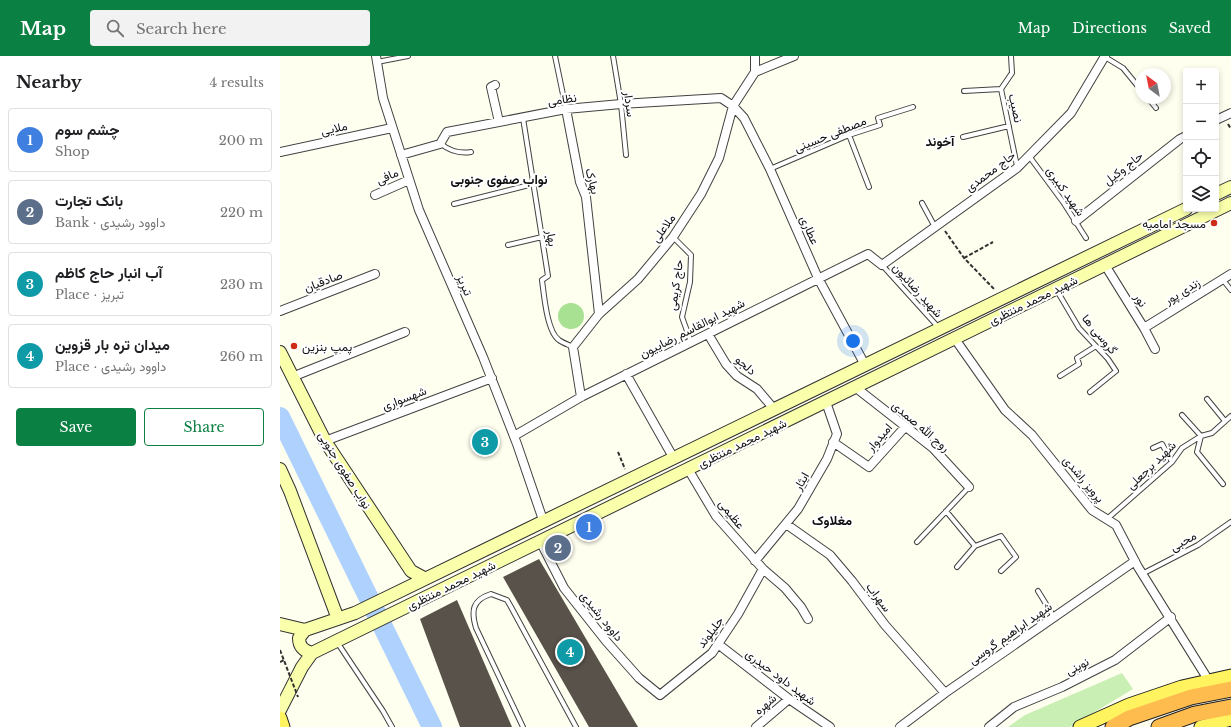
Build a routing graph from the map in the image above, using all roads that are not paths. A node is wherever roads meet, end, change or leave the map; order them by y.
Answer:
1 (408, 56) edge
2 (555, 56) edge
3 (613, 56) edge
4 (755, 56) edge
5 (794, 56) edge
6 (1012, 56) edge
7 (1105, 56) edge
8 (376, 59) edge
9 (754, 72) junction
10 (1135, 83) edge
11 (496, 84) dead end
12 (1001, 89) junction
13 (964, 91) dead end
14 (621, 104) junction
15 (1153, 104) edge
16 (733, 106) junction
17 (913, 107) dead end
18 (1156, 108) dead end
19 (566, 109) junction
20 (1231, 113) edge
21 (523, 118) junction
22 (1219, 119) edge
23 (499, 122) junction
24 (1009, 126) junction
25 (392, 128) junction
26 (849, 135) junction
27 (963, 137) dead end
28 (1183, 138) edge
29 (440, 144) junction
30 (280, 152) edge
31 (471, 152) dead end
32 (401, 155) junction
33 (626, 155) dead end
34 (1029, 156) junction
35 (1018, 168) junction
36 (770, 169) junction
37 (409, 180) junction
38 (533, 184) junction
39 (869, 187) dead end
40 (1231, 187) edge
41 (1219, 193) edge
42 (374, 195) dead end
43 (922, 203) dead end
44 (1231, 203) edge
45 (454, 204) dead end
46 (1183, 210) edge
47 (1076, 221) junction
48 (938, 225) junction
49 (542, 237) junction
50 (673, 237) junction
51 (1086, 238) dead end
52 (508, 245) dead end
53 (882, 265) junction
54 (1105, 265) junction
55 (375, 274) dead end
56 (1231, 274) edge
57 (818, 278) junction
58 (1223, 280) junction
59 (1056, 289) junction
60 (1231, 290) edge
61 (280, 310) edge
62 (599, 314) junction
63 (1144, 328) junction
64 (939, 329) junction
65 (405, 332) dead end
66 (708, 334) junction
67 (955, 339) junction
68 (691, 342) junction
69 (1096, 346) junction
70 (574, 347) junction
71 (1155, 349) dead end
72 (280, 352) edge
73 (864, 365) junction
74 (626, 374) junction
75 (1060, 376) dead end
76 (292, 377) junction
77 (492, 378) junction
78 (855, 388) junction
79 (1090, 392) dead end
80 (581, 397) junction
81 (1207, 399) dead end
82 (826, 402) junction
83 (774, 409) junction
84 (1182, 415) dead end
85 (1231, 416) edge
86 (1226, 421) junction
87 (905, 426) junction
88 (514, 436) junction
89 (1201, 436) junction
90 (325, 441) junction
91 (833, 442) junction
92 (1153, 448) dead end
93 (673, 457) junction
94 (1172, 462) junction
95 (688, 469) junction
96 (280, 470) edge
97 (1223, 484) dead end
98 (969, 487) joint
99 (946, 511) junction
100 (1107, 519) junction
101 (543, 520) junction
102 (1231, 522) edge
103 (786, 524) junction
104 (540, 541) junction
105 (917, 542) dead end
106 (975, 546) junction
107 (755, 561) junction
108 (1135, 562) junction
109 (957, 567) dead end
110 (763, 569) junction
111 (411, 571) junction
112 (1001, 571) dead end
113 (1142, 574) junction
114 (424, 578) junction
115 (404, 584) junction
116 (1038, 591) dead end
117 (337, 615) junction
118 (1054, 617) junction
119 (1171, 617) junction
120 (808, 618) dead end
121 (280, 624) edge
122 (305, 630) junction
123 (336, 642) junction
124 (718, 644) junction
125 (312, 653) junction
126 (1231, 676) edge
127 (1210, 681) junction
128 (1231, 689) edge
129 (945, 693) junction
130 (660, 695) joint
131 (789, 699) junction
132 (1231, 707) edge
133 (280, 710) edge
134 (280, 718) edge
135 (1231, 719) edge
136 (283, 727) edge
137 (392, 727) edge
138 (523, 727) edge
139 (576, 727) edge
140 (756, 727) edge
141 (830, 727) edge
142 (900, 727) edge
143 (989, 727) edge
144 (1080, 727) edge
145 (1113, 727) edge
146 (1159, 727) edge
147 (1201, 727) edge

1 - 8 lane
2 - 19 lane, بهارک
3 - 14 lane, سردار
4 - 9 street, ملاعلی
5 - 9 street
6 - 12 lane, نصیب
7 - 10 lane
7 - 34 street, حاج محمدی
8 - 25 street, تبریز
9 - 16 street, ملاعلی
11 - 23 street
12 - 13 lane
12 - 24 lane, نصیب
14 - 16 street, نظامی
14 - 19 street, نظامی
14 - 33 lane, سردار
15 - 18 lane
16 - 36 street, عطاری
16 - 50 street, ملاعلی
17 - 26 lane, مصطفی حسینی
19 - 21 street, نظامی
19 - 62 street, بهارک
20 - 22 street
21 - 23 street, نظامی
21 - 38 lane, بهار
23 - 29 street, نظامی
24 - 27 lane
24 - 35 lane, نصیب
25 - 30 street, ملایی
25 - 32 street, تبریز
26 - 36 lane, مصطفی حسینی
26 - 39 lane
28 - 47 street, حاج وکیل
29 - 31 lane
29 - 32 street, نظامی
32 - 37 street, تبریز
34 - 35 street, حاج محمدی
34 - 47 lane, شهید کبیری
35 - 48 street, حاج محمدی
36 - 57 street, عطاری
37 - 42 street, مافی
37 - 77 street, تبریز
38 - 45 lane
38 - 49 lane, بهار
40 - 41 main road
43 - 48 lane
44 - 54 main road, شهید محمد منتظری
46 - 64 main road, شهید محمد منتظری
47 - 51 lane, شهید کبیری
48 - 53 street, حاج محمدی
49 - 52 lane
49 - 70 lane, بهار
50 - 62 street, ملاعلی
50 - 68 lane, حاج کریمی
53 - 57 street, شهید ابوالقاسم رضاییون
53 - 64 lane, شهید رضائیون
54 - 59 main road, شهید محمد منتظری
54 - 63 street, نور
55 - 61 street, صادقیان
56 - 58 street, زندی پور
57 - 66 street, شهید ابوالقاسم رضاییون
57 - 73 street, عطاری
58 - 60 lane
58 - 63 street, زندی پور
59 - 67 main road, شهید محمد منتظری
59 - 69 lane, گروسی ها
62 - 70 street, ملاعلی
63 - 71 street, نور
64 - 73 main road, شهید محمد منتظری
65 - 76 street
66 - 68 street, شهید ابوالقاسم رضاییون
66 - 83 street, دلجو
67 - 78 main road, شهید محمد منتظری
67 - 100 street, پرویز راشدی
68 - 74 street, شهید ابوالقاسم رضاییون
69 - 75 lane
69 - 79 lane, گروسی ها
70 - 80 street
72 - 76 main road, نواب صفوی جنوبی
73 - 83 main road, شهید محمد منتظری
74 - 80 street, شهید ابوالقاسم رضاییون
74 - 93 street
76 - 90 main road, نواب صفوی جنوبی
77 - 88 street, تبریز
77 - 90 street, شهسواری
78 - 82 main road, شهید محمد منتظری
78 - 87 street, روح الله صمدی
80 - 88 street, شهید ابوالقاسم رضاییون
81 - 86 lane
82 - 91 street, ایثار
82 - 95 main road, شهید محمد منتظری
83 - 93 main road, شهید محمد منتظری
84 - 89 lane
85 - 86 lane, شهید برجعلی
86 - 89 lane, شهید برجعلی
87 - 91 street, امیدوار
87 - 98 street, روح الله صمدی
88 - 101 street, تبریز
89 - 94 lane, شهید برجعلی
89 - 97 lane
90 - 111 main road, نواب صفوی جنوبی
91 - 103 street, ایثار
92 - 94 lane
93 - 101 main road, شهید محمد منتظری
94 - 100 lane, شهید برجعلی
95 - 104 main road, شهید محمد منتظری
95 - 107 street, عظیمی
96 - 117 main road
98 - 99 lane
99 - 105 lane
99 - 106 lane
100 - 108 street, پرویز راشدی
101 - 114 main road, شهید محمد منتظری
102 - 113 lane, محبی
103 - 107 street, ایثار
103 - 129 street, سهراب
104 - 123 main road, شهید محمد منتظری
104 - 130 street, داوود رشیدی
106 - 109 lane
106 - 112 lane
107 - 110 street, عظیمی
108 - 113 street, پرویز راشدی
108 - 118 street, شهید ابراهیم گروسی
110 - 120 street, عظیمی
110 - 124 street, جلیلوند
111 - 114 main road, نواب صفوی جنوبی
111 - 115 main road
113 - 119 street, پرویز راشدی
114 - 115 main road, شهید محمد منتظری
115 - 117 main road, شهید محمد منتظری
116 - 118 lane
117 - 122 main road, شهید محمد منتظری
118 - 129 street, شهید ابراهیم گروسی
119 - 127 street, پرویز راشدی
119 - 143 street, نوینی
121 - 122 main road
122 - 125 main road
123 - 125 main road, شهید محمد منتظری
123 - 137 lane
124 - 130 street, جلیلوند
124 - 131 street, شهید داود حیدری
125 - 133 main road, شهید محمد منتظری
126 - 127 main road
127 - 144 main road
128 - 145 highway
129 - 142 street, شهید ابراهیم گروسی
131 - 140 street, شهره
131 - 141 street, شهید داود حیدری
132 - 146 highway
134 - 136 main road
135 - 147 main road
138 - 139 lane

